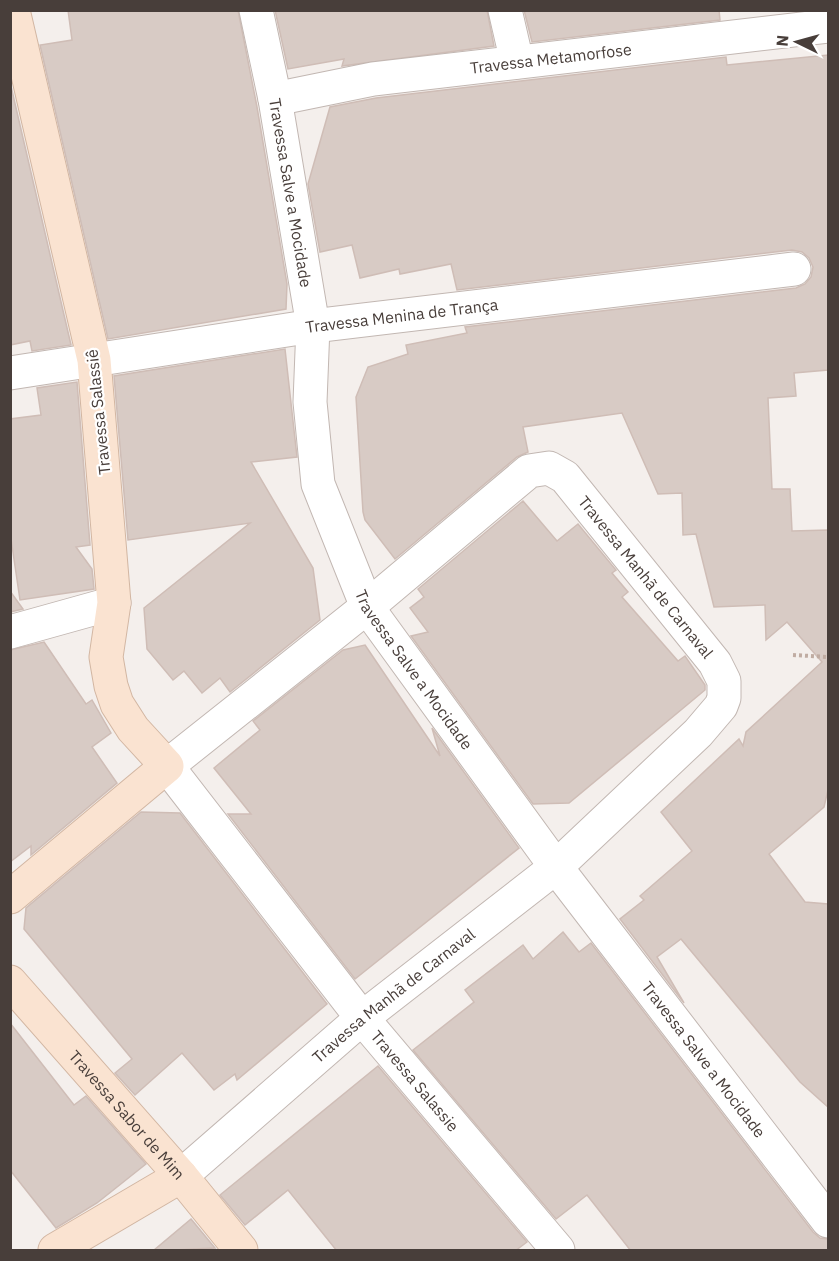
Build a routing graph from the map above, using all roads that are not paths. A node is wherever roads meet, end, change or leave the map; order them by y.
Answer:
1 (14, 10) edge
2 (256, 10) edge
3 (505, 10) edge
4 (746, 22) edge
5 (828, 26) edge
6 (517, 62) junction
7 (275, 99) junction
8 (794, 269) dead end
9 (313, 326) junction
10 (94, 360) junction
11 (10, 373) edge
12 (114, 603) junction
13 (366, 607) junction
14 (10, 632) edge
15 (167, 766) junction
16 (556, 867) junction
17 (10, 897) edge
18 (10, 982) edge
19 (362, 1018) junction
20 (181, 1176) junction
21 (828, 1221) edge
22 (55, 1251) edge
23 (241, 1251) edge
24 (558, 1251) edge

1 - 10 street, Travessa Salassiê
2 - 7 street, Travessa Salve a Mocidade
3 - 6 street
4 - 5 street, Travessa Metamorfose
4 - 6 street, Travessa Metamorfose
6 - 7 street, Travessa Metamorfose
7 - 9 street, Travessa Salve a Mocidade
8 - 9 street, Travessa Menina de Trança
9 - 10 street, Travessa Menina de Trança
9 - 13 street, Travessa Salve a Mocidade
10 - 11 street, Travessa Menina de Trança
10 - 12 street, Travessa Salassiê
12 - 14 street
12 - 15 street, Travessa Salassiê
13 - 15 street, Travessa Manhã de Carnaval
13 - 16 street, Travessa Salve a Mocidade
13 - 16 street, Travessa Manhã de Carnaval
15 - 17 street, Travessa Manhã de Carnaval
15 - 19 street, Travessa Salassie
16 - 19 street, Travessa Manhã de Carnaval
16 - 21 street, Travessa Salve a Mocidade
18 - 20 street, Travessa Sabor de Mim
19 - 20 street, Travessa Manhã de Carnaval
19 - 24 street, Travessa Salassie
20 - 22 street, Travessa Manhã de Carnaval
20 - 23 street, Travessa Sabor de Mim

